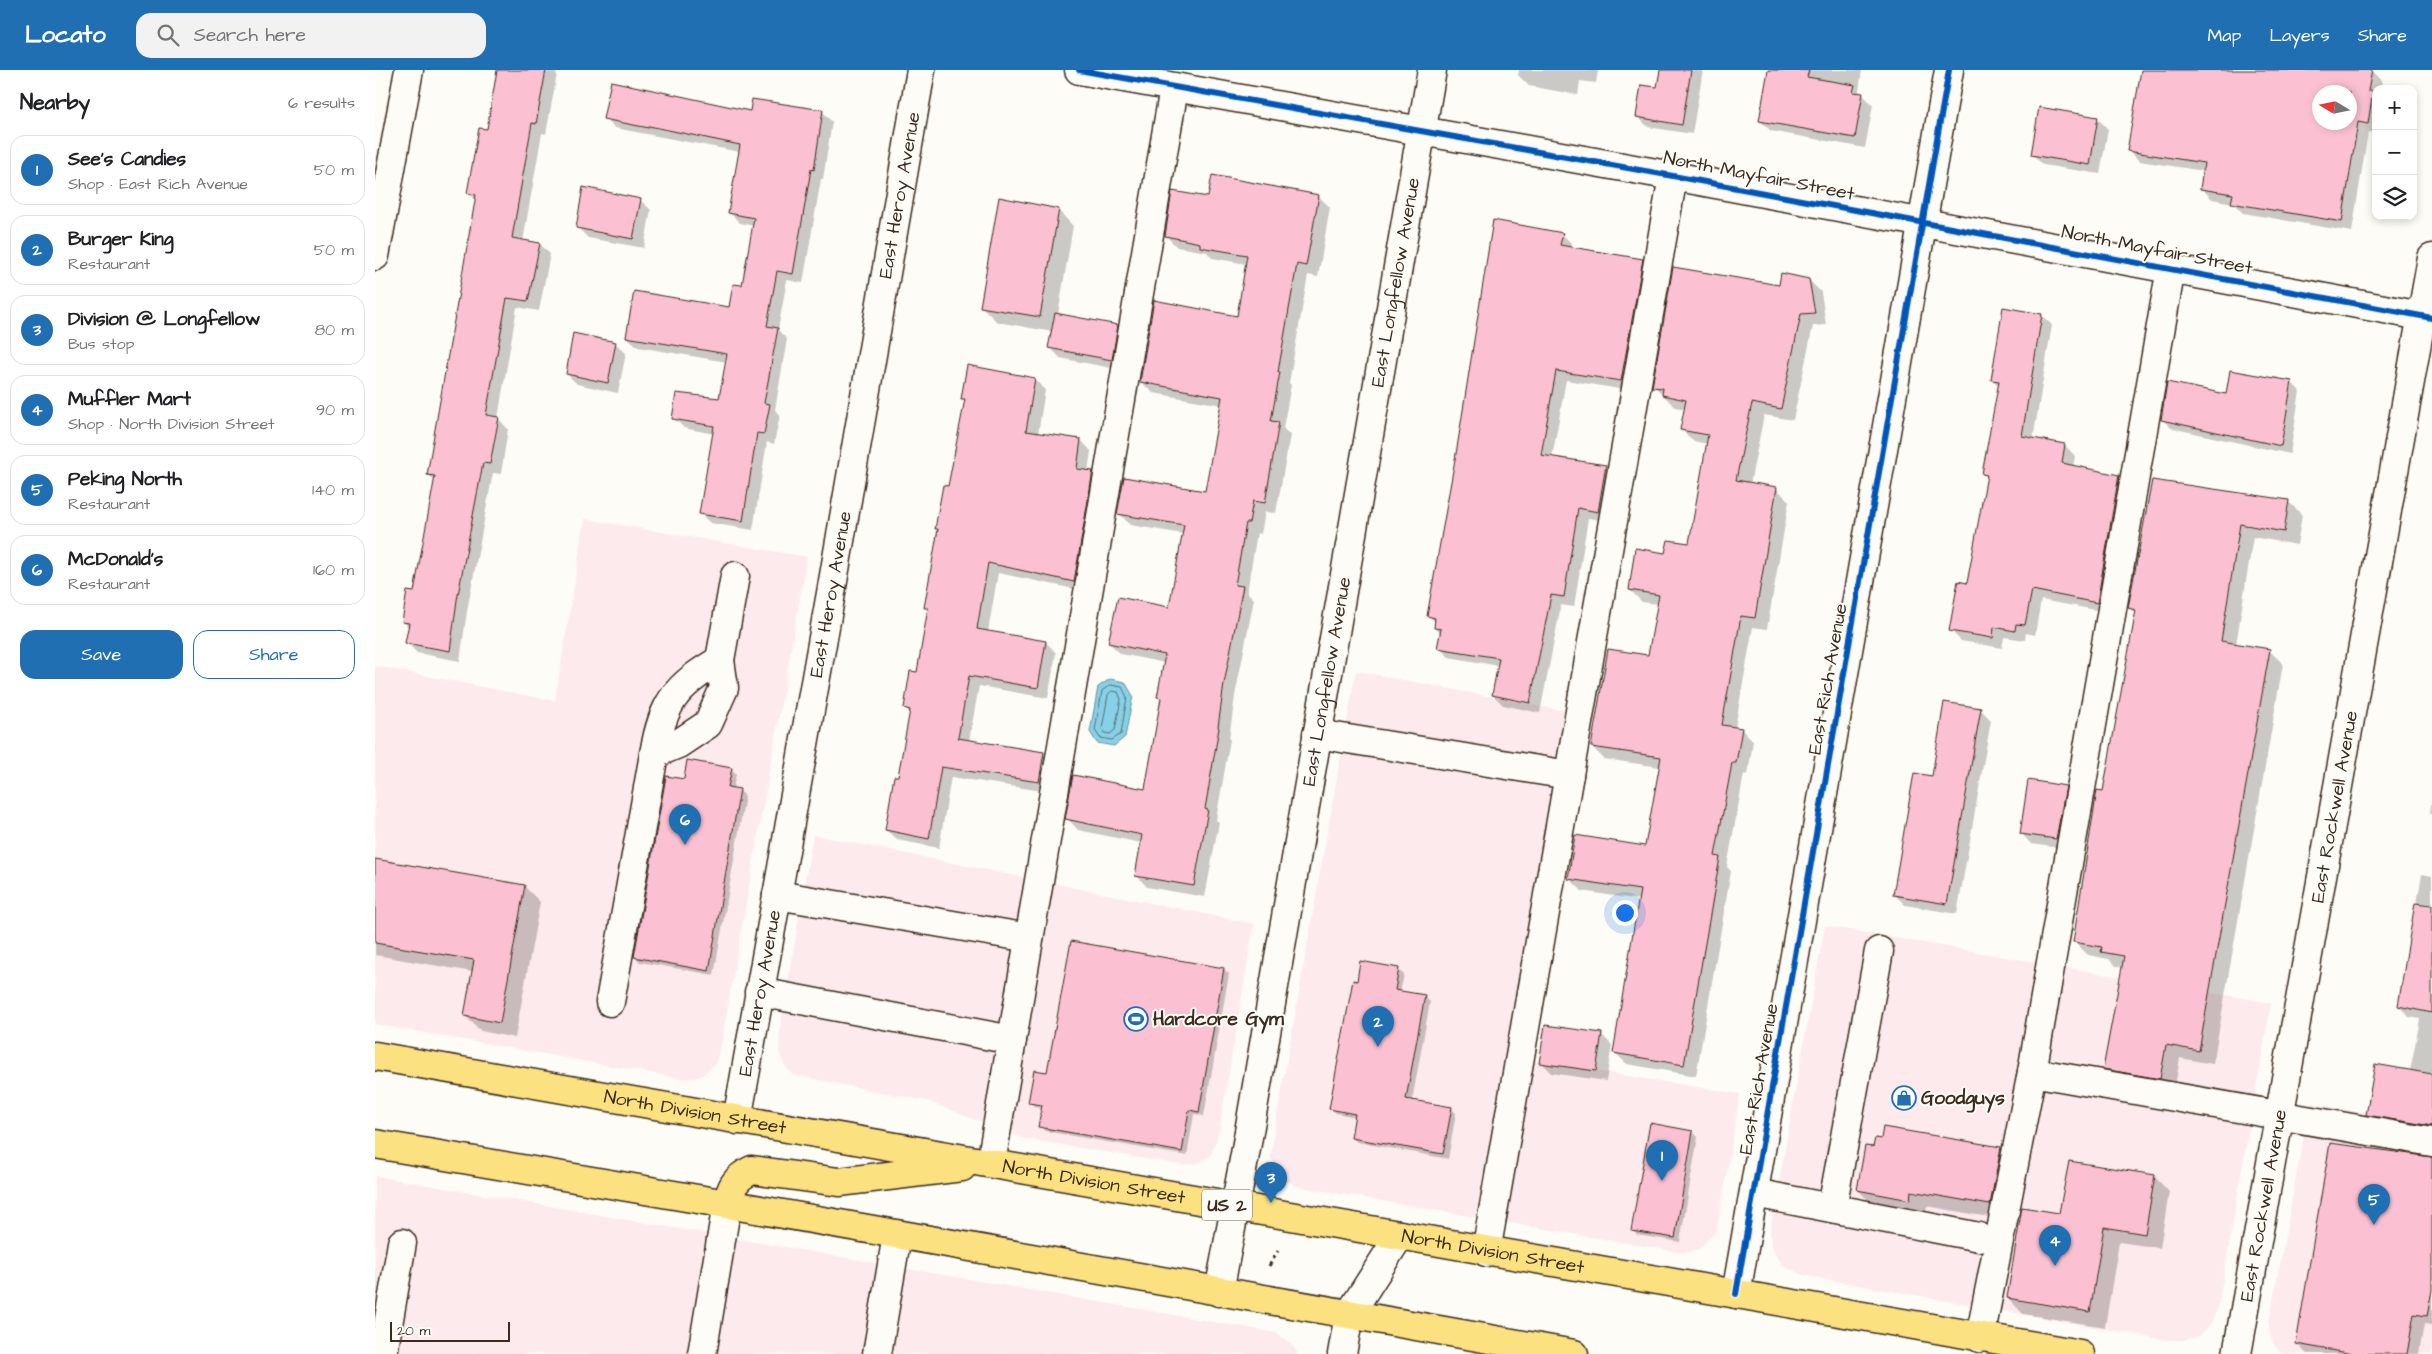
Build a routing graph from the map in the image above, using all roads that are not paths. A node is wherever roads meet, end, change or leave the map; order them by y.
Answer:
1 (409, 70) edge
2 (921, 70) edge
3 (1079, 70) edge
4 (1432, 70) edge
5 (1949, 70) edge
6 (1174, 88) junction
7 (1421, 130) junction
8 (1673, 176) junction
9 (1922, 222) junction
10 (375, 256) edge
11 (2432, 258) edge
12 (2171, 268) junction
13 (2427, 318) edge
14 (735, 576) dead end
15 (721, 660) junction
16 (1317, 734) junction
17 (654, 754) junction
18 (1569, 775) junction
19 (777, 895) junction
20 (1029, 938) junction
21 (1879, 950) dead end
22 (759, 992) junction
23 (610, 1002) dead end
24 (1012, 1040) junction
25 (375, 1056) edge
26 (2032, 1072) junction
27 (2281, 1116) junction
28 (737, 1120) junction
29 (2432, 1142) edge
30 (375, 1144) edge
31 (991, 1163) junction
32 (1754, 1193) junction
33 (727, 1204) junction
34 (1236, 1206) junction
35 (1832, 1208) junction
36 (897, 1234) junction
37 (1400, 1235) junction
38 (1979, 1237) dead end
39 (402, 1243) dead end
40 (1486, 1252) junction
41 (1219, 1292) junction
42 (1736, 1294) junction
43 (1349, 1315) junction
44 (1980, 1338) junction
45 (2009, 1348) edge
46 (383, 1354) edge
47 (702, 1354) edge
48 (877, 1354) edge
49 (1342, 1354) edge
50 (1574, 1354) edge
51 (2080, 1354) edge
52 (2237, 1354) edge

1 - 10 street
2 - 19 street, East Heroy Avenue
3 - 6 street, North Mayfair Street
4 - 7 street, East Longfellow Avenue
5 - 9 street, East Rich Avenue
6 - 7 street, North Mayfair Street
6 - 20 street
7 - 8 street, North Mayfair Street
7 - 16 street, East Longfellow Avenue
8 - 9 street, North Mayfair Street
8 - 18 street
9 - 12 street, North Mayfair Street
9 - 32 street, East Rich Avenue
11 - 13 street, East Rockwell Avenue
12 - 13 street, North Mayfair Street
12 - 26 street
13 - 27 street, East Rockwell Avenue
14 - 15 street
15 - 17 street
15 - 17 street
16 - 18 street
16 - 34 street, East Longfellow Avenue
17 - 23 street
18 - 40 street
19 - 20 street
19 - 22 street, East Heroy Avenue
20 - 24 street
21 - 35 street
22 - 24 street
22 - 28 street, East Heroy Avenue
24 - 31 street
25 - 28 main road, North Division Street / US 2
26 - 27 street
26 - 44 street
27 - 29 street
27 - 52 street, East Rockwell Avenue
28 - 31 main road, North Division Street / US 2
30 - 33 main road
31 - 33 main road
31 - 34 main road, North Division Street / US 2
32 - 35 street
32 - 42 street, East Rich Avenue
33 - 36 main road
33 - 47 street
34 - 37 main road, North Division Street / US 2
34 - 41 street, East Longfellow Avenue
35 - 38 street
36 - 41 main road
36 - 48 street
37 - 40 main road, North Division Street / US 2
37 - 43 street
39 - 46 street
40 - 42 main road, North Division Street / US 2
41 - 43 main road
42 - 44 main road, North Division Street / US 2
43 - 49 street
43 - 50 main road
44 - 45 main road, North Division Street / US 2
45 - 51 main road, North Division Street / US 2

